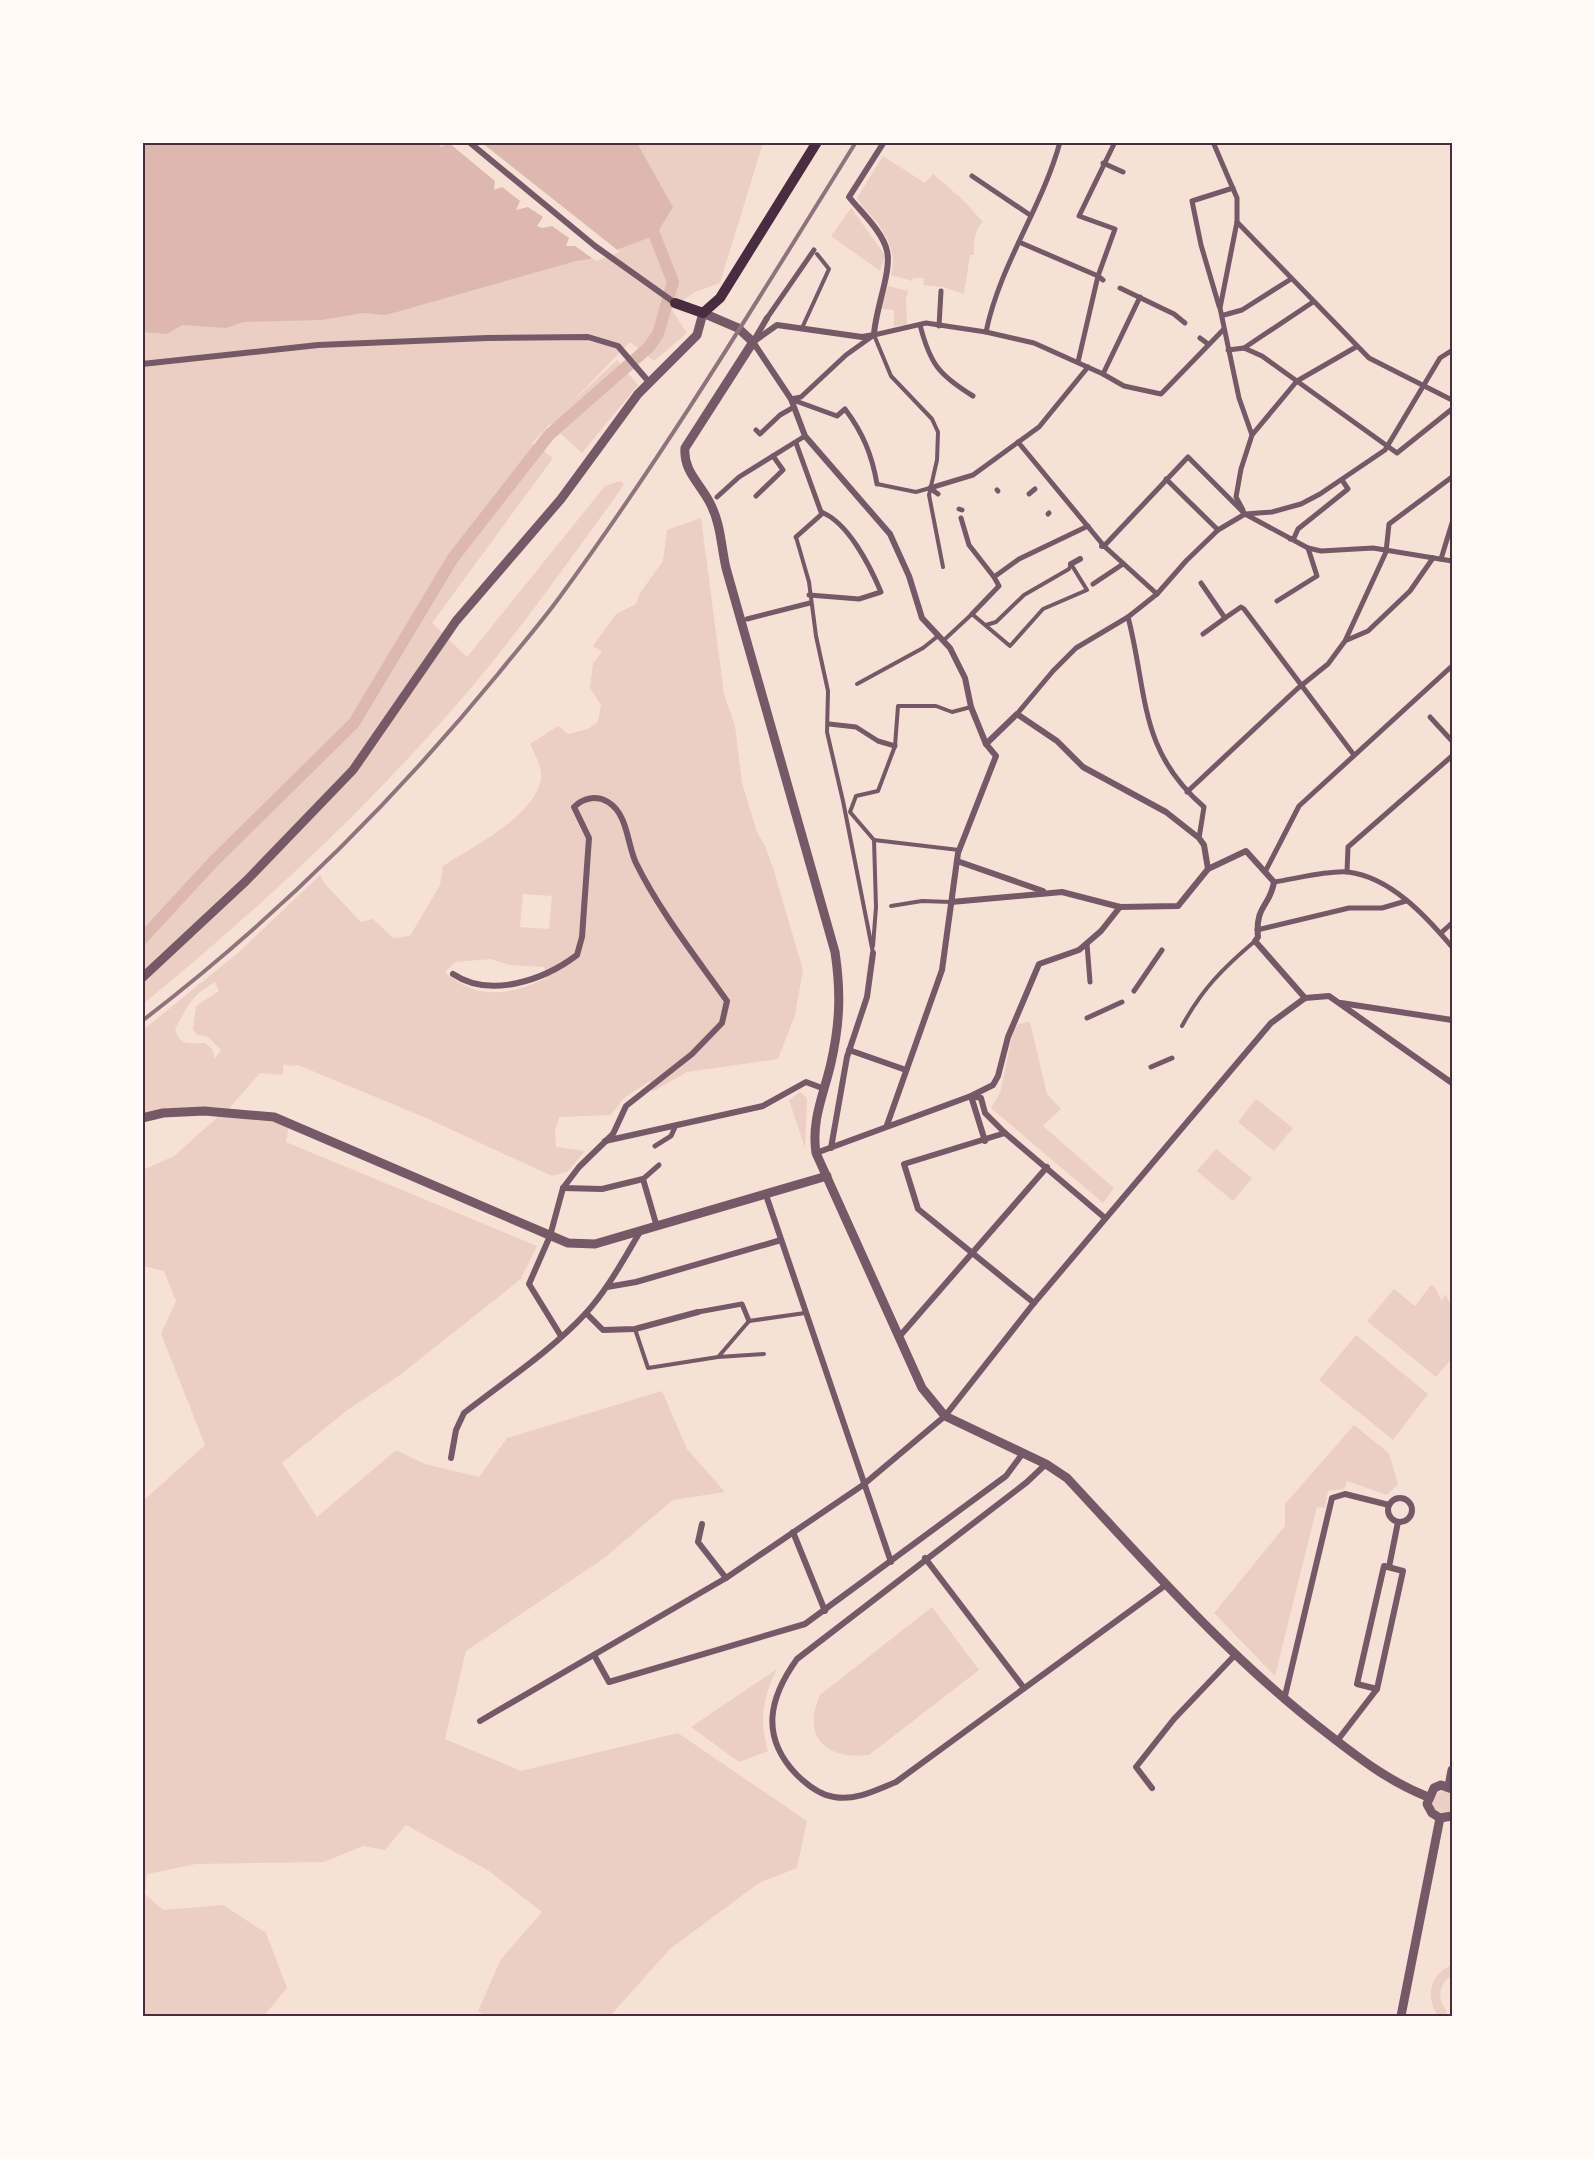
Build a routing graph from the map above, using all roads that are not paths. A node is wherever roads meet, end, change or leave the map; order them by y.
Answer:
1 (469, 142) edge
2 (817, 142) edge
3 (884, 142) edge
4 (1060, 142) edge
5 (1115, 142) edge
6 (1213, 142) edge
7 (1103, 163) junction
8 (1123, 172) dead end
9 (972, 176) dead end
10 (1233, 188) junction
11 (1030, 215) junction
12 (1237, 222) junction
13 (1018, 242) junction
14 (816, 252) joint
15 (1100, 278) junction
16 (1291, 279) junction
17 (1120, 288) dead end
18 (941, 291) dead end
19 (1140, 297) junction
20 (1313, 302) junction
21 (675, 303) joint
22 (1220, 308) junction
23 (703, 313) junction
24 (1224, 315) junction
25 (767, 318) joint
26 (1185, 323) dead end
27 (920, 325) junction
28 (939, 326) junction
29 (802, 328) junction
30 (1223, 330) junction
31 (986, 332) junction
32 (874, 335) junction
33 (1200, 338) dead end
34 (753, 342) junction
35 (1208, 344) junction
36 (1356, 347) junction
37 (1244, 348) junction
38 (1228, 350) junction
39 (1451, 351) edge
40 (1078, 362) junction
41 (142, 364) edge
42 (1088, 367) junction
43 (1103, 374) junction
44 (1297, 381) junction
45 (649, 382) junction
46 (1424, 386) junction
47 (973, 396) dead end
48 (791, 399) junction
49 (1452, 400) edge
50 (794, 407) junction
51 (1452, 409) edge
52 (756, 430) dead end
53 (1252, 435) junction
54 (805, 436) junction
55 (1018, 442) junction
56 (796, 443) junction
57 (1389, 446) junction
58 (773, 456) junction
59 (1452, 477) edge
60 (1166, 479) junction
61 (1342, 480) junction
62 (877, 484) joint
63 (930, 488) junction
64 (1035, 489) dead end
65 (938, 494) dead end
66 (1029, 494) dead end
67 (717, 496) dead end
68 (756, 496) dead end
69 (823, 513) junction
70 (1245, 514) junction
71 (961, 518) dead end
72 (1452, 523) edge
73 (1088, 526) junction
74 (1218, 530) junction
75 (796, 537) joint
76 (1290, 539) junction
77 (1103, 546) junction
78 (1308, 548) junction
79 (1386, 552) junction
80 (1433, 558) junction
81 (1080, 559) dead end
82 (1441, 559) junction
83 (1452, 561) edge
84 (1071, 564) junction
85 (1123, 564) junction
86 (943, 567) dead end
87 (994, 577) junction
88 (1201, 583) dead end
89 (1093, 584) dead end
90 (1157, 594) junction
91 (809, 595) junction
92 (1277, 601) dead end
93 (810, 603) junction
94 (972, 614) junction
95 (1128, 617) junction
96 (1225, 618) junction
97 (747, 619) dead end
98 (986, 625) junction
99 (1203, 634) dead end
100 (938, 636) junction
101 (944, 640) junction
102 (1345, 640) junction
103 (1452, 666) edge
104 (857, 684) dead end
105 (1300, 687) junction
106 (971, 707) junction
107 (1017, 714) junction
108 (1430, 717) dead end
109 (829, 724) junction
110 (1452, 741) edge
111 (986, 744) junction
112 (895, 746) junction
113 (1354, 755) junction
114 (1452, 756) edge
115 (1187, 792) junction
116 (1199, 838) junction
117 (874, 840) junction
118 (959, 850) junction
119 (957, 861) junction
120 (1208, 869) junction
121 (1265, 872) junction
122 (1347, 872) junction
123 (1274, 882) junction
124 (1047, 893) junction
125 (1406, 901) junction
126 (951, 902) junction
127 (891, 906) dead end
128 (1120, 907) junction
129 (1452, 923) edge
130 (1257, 930) junction
131 (1441, 933) junction
132 (1255, 940) junction
133 (1087, 944) junction
134 (1452, 947) edge
135 (1162, 950) dead end
136 (873, 953) junction
137 (453, 974) dead end
138 (142, 978) edge
139 (1090, 982) dead end
140 (1134, 991) dead end
141 (1305, 998) junction
142 (1122, 1002) dead end
143 (1341, 1003) junction
144 (1087, 1018) dead end
145 (1452, 1020) edge
146 (1182, 1026) dead end
147 (849, 1050) junction
148 (1172, 1058) dead end
149 (1151, 1067) dead end
150 (906, 1070) junction
151 (1452, 1083) edge
152 (822, 1088) junction
153 (971, 1096) junction
154 (142, 1118) edge
155 (676, 1125) junction
156 (887, 1125) junction
157 (1005, 1133) junction
158 (604, 1141) junction
159 (985, 1141) junction
160 (655, 1146) dead end
161 (831, 1148) junction
162 (816, 1153) junction
163 (659, 1165) dead end
164 (1047, 1167) junction
165 (826, 1176) junction
166 (644, 1179) junction
167 (563, 1188) junction
168 (766, 1195) junction
169 (1106, 1218) junction
170 (657, 1227) junction
171 (640, 1232) junction
172 (550, 1236) junction
173 (781, 1240) junction
174 (972, 1255) junction
175 (607, 1287) junction
176 (1034, 1303) junction
177 (698, 1312) joint
178 (585, 1313) junction
179 (806, 1313) junction
180 (749, 1322) junction
181 (635, 1329) junction
182 (561, 1336) junction
183 (899, 1338) junction
184 (764, 1354) dead end
185 (718, 1357) junction
186 (945, 1416) junction
187 (1023, 1453) junction
188 (451, 1458) dead end
189 (1046, 1464) junction
190 (863, 1485) junction
191 (1389, 1505) junction
192 (1398, 1522) junction
193 (702, 1524) dead end
194 (793, 1532) junction
195 (925, 1558) junction
196 (891, 1562) junction
197 (1389, 1567) junction
198 (726, 1578) junction
199 (1167, 1584) junction
200 (825, 1611) junction
201 (594, 1655) junction
202 (1235, 1655) junction
203 (1024, 1688) junction
204 (1377, 1689) junction
205 (1284, 1700) junction
206 (480, 1721) dead end
207 (1337, 1741) junction
208 (1452, 1770) edge
209 (1451, 1787) edge
210 (1152, 1788) dead end
211 (1428, 1797) junction
212 (1452, 1816) edge
213 (1440, 1818) junction
214 (1401, 2016) edge

1 - 21 street
2 - 23 main road
3 - 32 street
4 - 11 street
5 - 7 street
6 - 10 street
7 - 8 street
7 - 15 street
9 - 11 street
10 - 12 street
10 - 22 street
11 - 13 street
12 - 16 street
12 - 22 street
13 - 15 street
13 - 31 street
14 - 25 street
14 - 29 lane
15 - 40 street
16 - 20 street
16 - 24 street
17 - 19 street
18 - 28 street
19 - 26 street
19 - 43 street
20 - 36 street
20 - 37 street
21 - 23 main road
22 - 24 street
23 - 34 street
23 - 45 street
24 - 30 street
25 - 34 street
27 - 28 street
27 - 32 street
27 - 47 street
28 - 31 street
29 - 32 street
29 - 34 street
30 - 35 street
30 - 38 street
31 - 40 street
32 - 48 street
32 - 63 lane
33 - 35 street
34 - 48 street
34 - 152 street
35 - 43 street
36 - 44 street
36 - 46 street
37 - 38 street
37 - 44 street
38 - 53 street
39 - 46 street
40 - 42 street
41 - 45 street
42 - 43 street
42 - 55 street
44 - 53 street
44 - 57 street
45 - 138 street
46 - 49 street
46 - 57 street
48 - 50 street
48 - 62 street
50 - 52 street
50 - 54 street
51 - 57 street
53 - 70 street
54 - 56 street
54 - 100 street
55 - 63 street
55 - 73 street
56 - 58 street
56 - 69 street
57 - 61 street
58 - 67 street
58 - 68 street
59 - 79 street
60 - 70 street
60 - 74 street
60 - 77 street
61 - 70 street
61 - 76 street
62 - 63 lane
63 - 65 street
63 - 86 lane
64 - 66 street
69 - 75 street
69 - 91 street
70 - 74 street
70 - 76 street
71 - 87 street
72 - 82 street
73 - 77 street
73 - 87 street
74 - 90 street
75 - 91 lane
76 - 78 street
77 - 85 street
78 - 79 street
78 - 92 street
79 - 80 street
79 - 102 street
80 - 82 street
80 - 102 street
81 - 84 street
82 - 83 street
84 - 98 lane
84 - 98 lane
85 - 89 street
85 - 90 street
87 - 94 street
88 - 96 street
90 - 95 street
91 - 93 lane
93 - 97 street
93 - 109 lane
94 - 98 lane
94 - 101 lane
95 - 107 street
95 - 115 street
96 - 99 street
96 - 105 street
100 - 101 street
100 - 104 lane
101 - 106 street
102 - 105 street
103 - 113 street
105 - 113 street
105 - 115 street
106 - 111 street
106 - 112 lane
107 - 111 street
107 - 116 street
108 - 110 street
109 - 112 street
109 - 136 lane
111 - 118 street
112 - 117 lane
113 - 121 street
114 - 122 street
115 - 116 street
116 - 120 street
117 - 118 lane
117 - 136 lane
118 - 119 street
119 - 124 street
119 - 126 street
120 - 121 street
120 - 128 street
121 - 123 street
122 - 123 street
122 - 125 street
123 - 130 street
124 - 126 street
124 - 128 street
125 - 130 street
125 - 131 street
126 - 127 lane
126 - 150 street
128 - 133 street
129 - 131 street
130 - 132 street
131 - 134 street
132 - 141 street
132 - 146 lane
133 - 139 street
133 - 153 street
135 - 140 street
136 - 147 street
137 - 158 street
141 - 143 street
141 - 169 street
142 - 144 street
143 - 145 street
143 - 151 street
147 - 150 street
147 - 161 street
148 - 149 street
150 - 156 street
152 - 155 street
152 - 162 street
153 - 156 street
153 - 157 street
153 - 159 street
154 - 172 street
155 - 158 street
155 - 160 street
156 - 161 street
157 - 159 street
157 - 164 street
158 - 167 street
159 - 174 street
161 - 162 street
162 - 165 street
163 - 166 street
164 - 169 street
164 - 174 street
165 - 168 street
165 - 183 street
166 - 167 street
166 - 170 street
167 - 172 street
168 - 170 street
168 - 173 street
169 - 176 street
170 - 171 street
171 - 172 street
171 - 175 street
172 - 182 street
173 - 175 street
173 - 179 street
174 - 176 street
174 - 183 street
175 - 178 street
176 - 186 street
177 - 180 street
177 - 181 street
178 - 181 street
178 - 182 street
179 - 180 lane
179 - 190 street
180 - 185 lane
181 - 185 lane
182 - 188 street
183 - 186 street
184 - 185 lane
186 - 187 street
186 - 190 street
187 - 189 street
187 - 196 street
189 - 195 street
189 - 199 street
190 - 194 street
190 - 196 street
191 - 192 street
191 - 192 street
191 - 205 street
192 - 197 street
193 - 198 street
194 - 198 street
194 - 200 street
195 - 203 street
195 - 203 street
196 - 200 street
197 - 204 street
197 - 204 street
198 - 201 street
199 - 202 street
199 - 203 street
200 - 201 street
201 - 206 street
202 - 205 street
202 - 210 street
204 - 207 street
205 - 207 street
207 - 211 street
208 - 209 street
209 - 211 street
211 - 213 street
212 - 213 street
213 - 214 street

